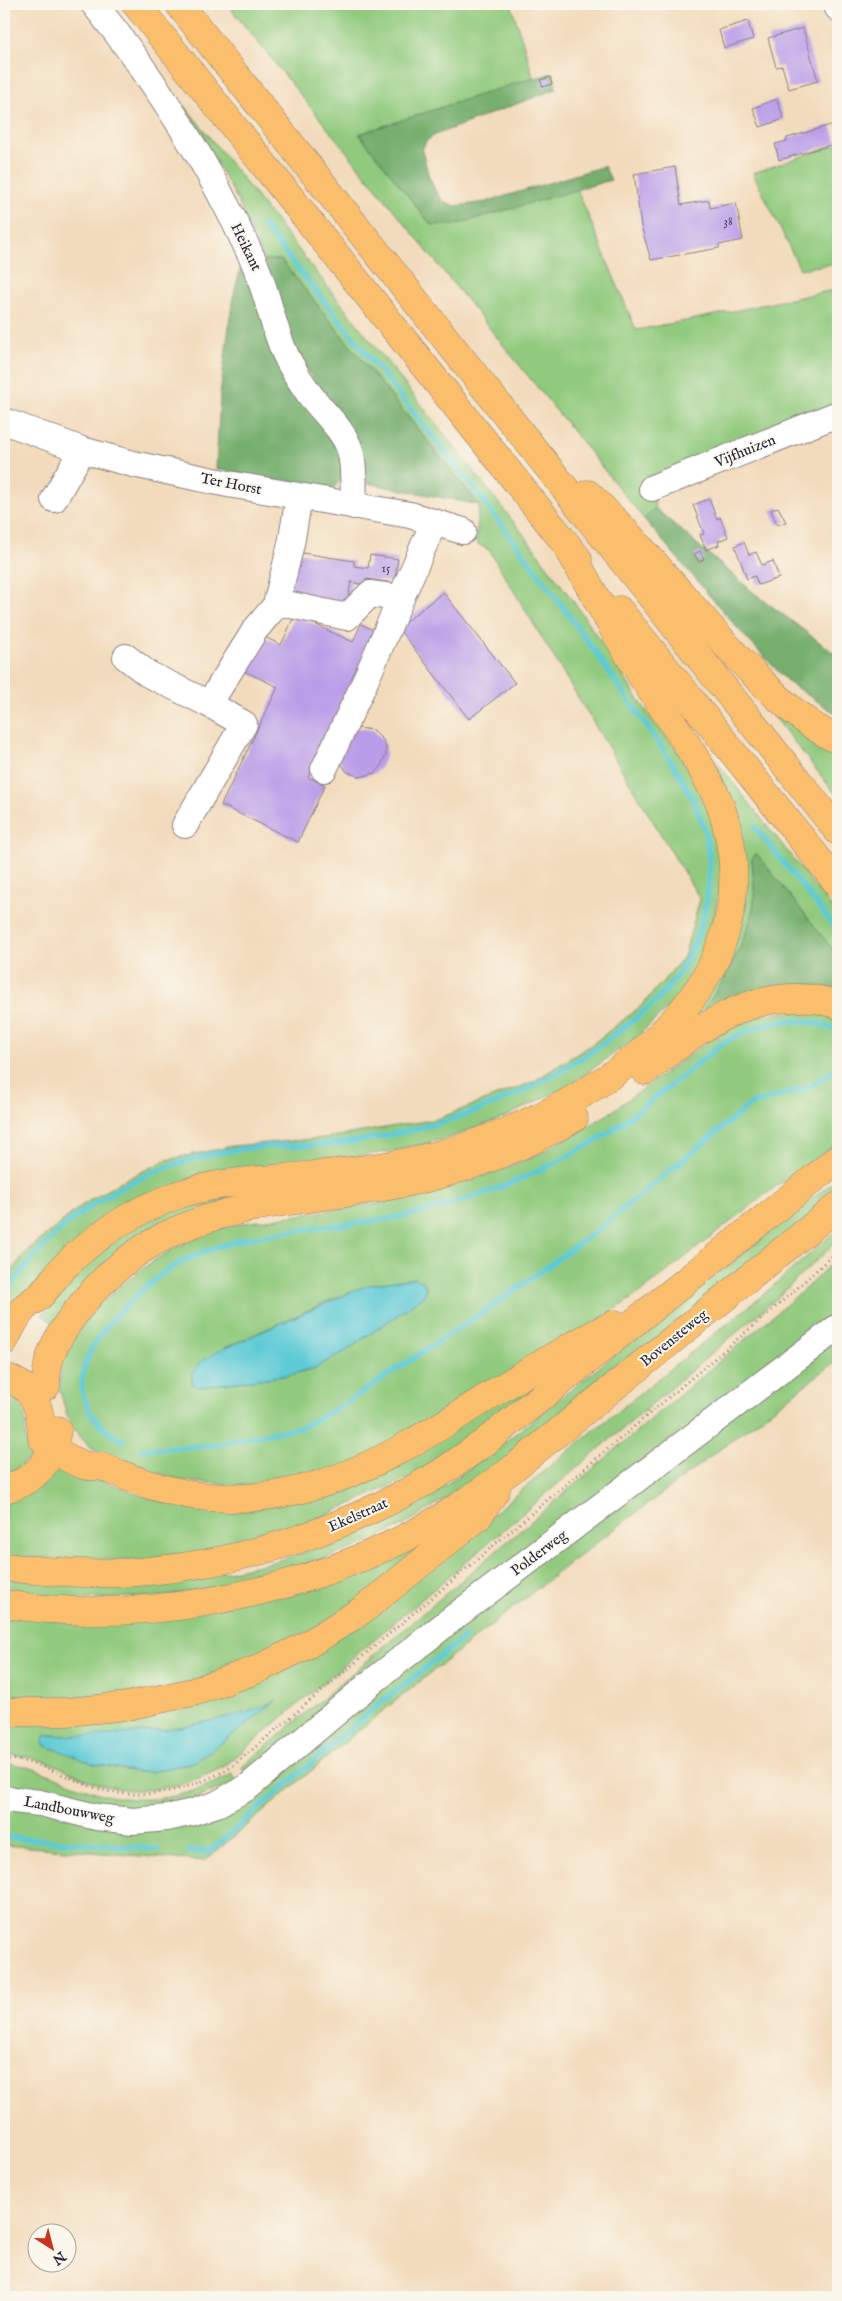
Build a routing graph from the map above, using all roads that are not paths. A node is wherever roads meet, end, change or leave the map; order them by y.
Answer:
1 (94, 4) edge
2 (136, 4) edge
3 (179, 4) edge
4 (838, 414) edge
5 (4, 421) edge
6 (514, 424) junction
7 (82, 450) junction
8 (652, 488) dead end
9 (299, 497) junction
10 (54, 498) dead end
11 (354, 506) junction
12 (434, 522) junction
13 (463, 531) dead end
14 (566, 544) junction
15 (401, 598) junction
16 (277, 602) junction
17 (126, 657) dead end
18 (209, 704) junction
19 (838, 740) edge
20 (324, 769) dead end
21 (185, 825) dead end
22 (838, 831) edge
23 (838, 884) edge
24 (838, 1005) edge
25 (838, 1159) edge
26 (838, 1206) edge
27 (652, 1306) junction
28 (838, 1327) edge
29 (4, 1362) edge
30 (46, 1386) junction
31 (56, 1438) junction
32 (510, 1471) junction
33 (4, 1489) edge
34 (4, 1567) edge
35 (4, 1604) edge
36 (4, 1712) edge
37 (248, 1787) joint
38 (4, 1799) edge

1 - 11 street, Heikant
2 - 14 main road
3 - 6 main road
4 - 8 street, Vijfhuizen
5 - 7 street, Ter Horst
6 - 19 main road
6 - 22 main road
7 - 9 street, Ter Horst
7 - 10 street
9 - 11 street, Ter Horst
9 - 16 street
11 - 12 street, Ter Horst
12 - 13 street, Ter Horst
12 - 15 street
14 - 23 main road
14 - 29 main road
15 - 16 street
15 - 20 street
16 - 18 street
17 - 18 street
18 - 21 street
24 - 30 main road
25 - 27 main road
26 - 32 main road, Bovensteweg
27 - 31 main road
27 - 34 main road, Ekelstraat
28 - 37 street, Polderweg
29 - 30 main road
29 - 31 main road
30 - 31 main road
31 - 33 main road
32 - 35 main road
32 - 36 main road
37 - 38 street, Landbouwweg

